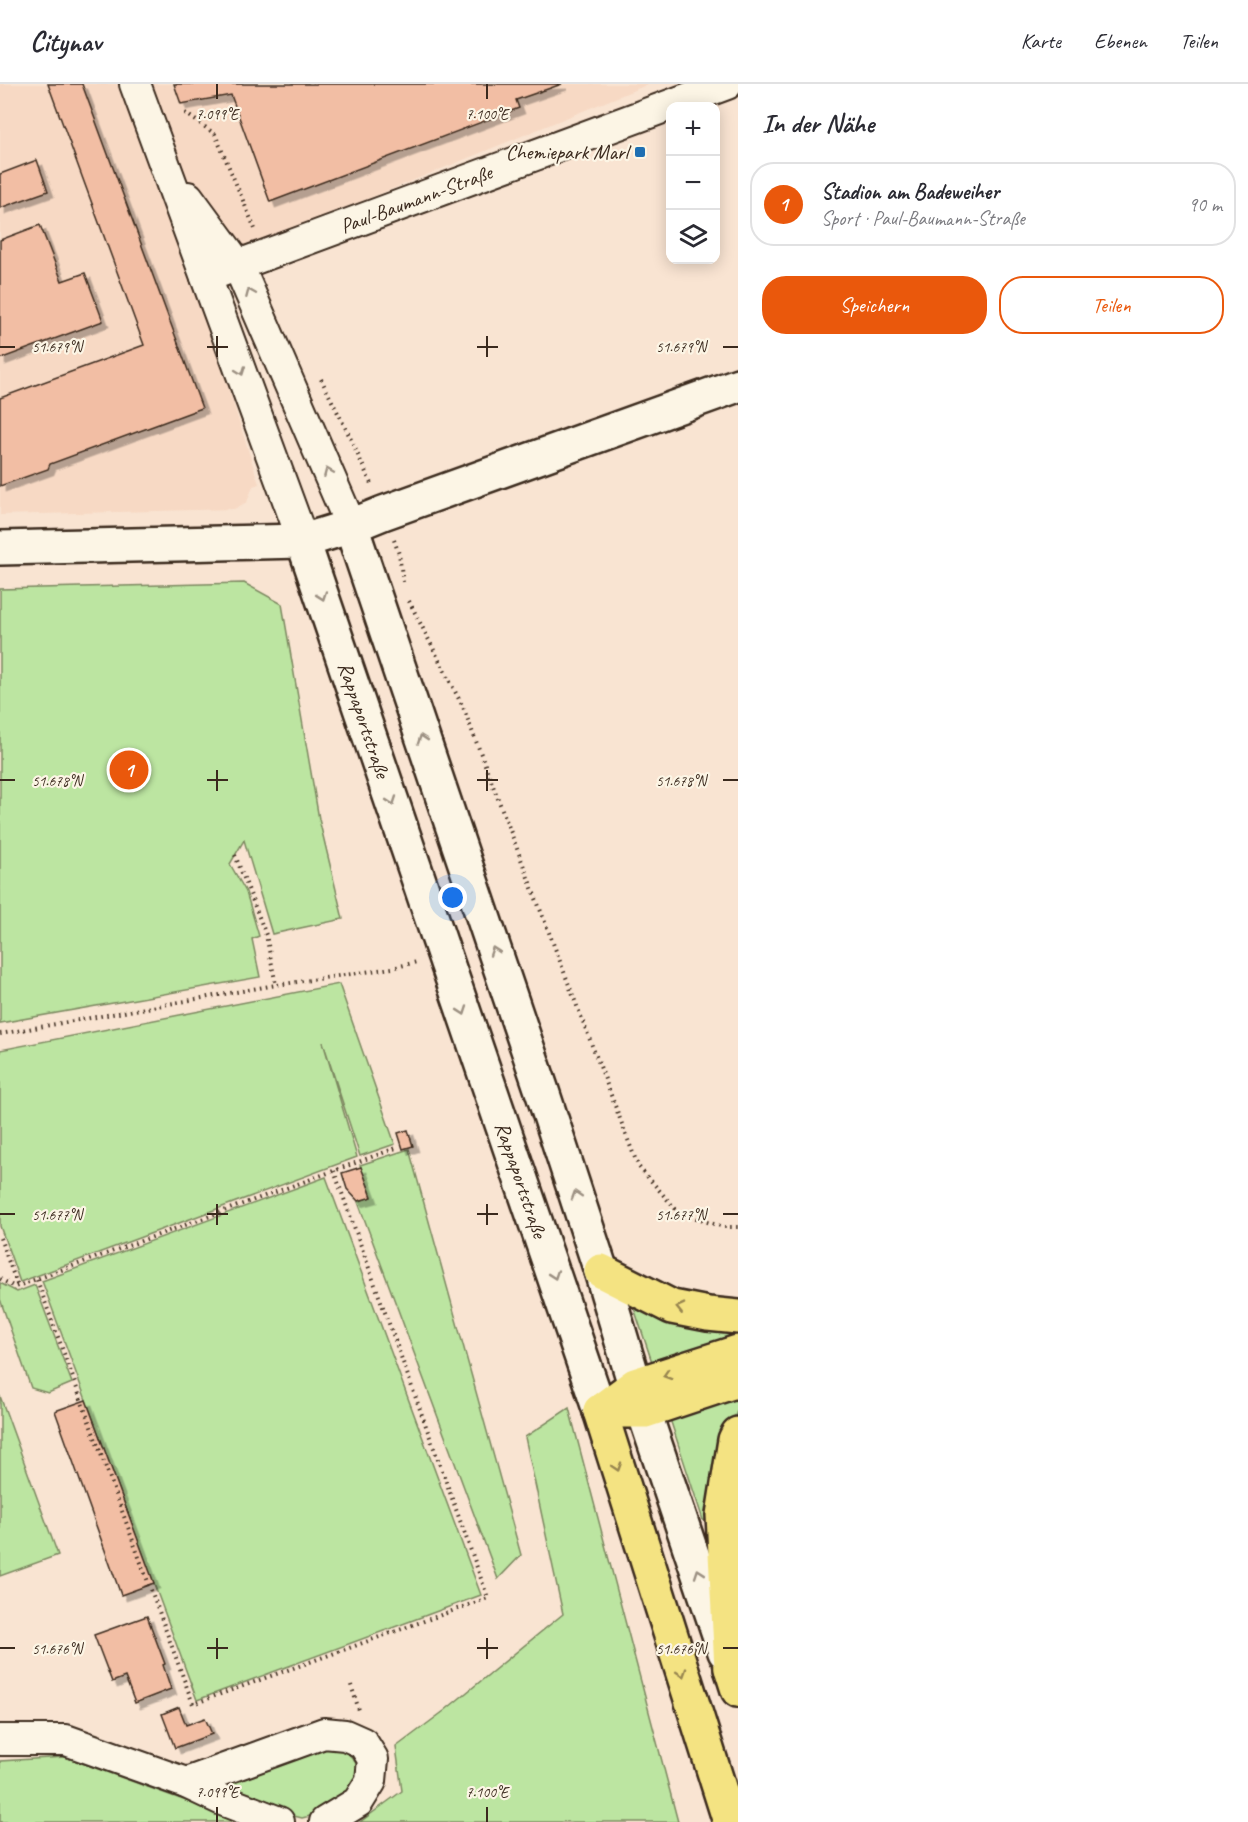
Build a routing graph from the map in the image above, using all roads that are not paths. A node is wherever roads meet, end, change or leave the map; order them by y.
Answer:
1 (727, 84) edge
2 (140, 96) edge
3 (169, 171) junction
4 (238, 265) junction
5 (206, 277) junction
6 (738, 385) edge
7 (351, 526) junction
8 (303, 541) junction
9 (0, 548) edge
10 (601, 1271) junction
11 (738, 1317) edge
12 (738, 1352) edge
13 (738, 1380) edge
14 (640, 1398) junction
15 (600, 1411) junction
16 (738, 1434) edge
17 (734, 1679) edge
18 (0, 1740) edge
19 (186, 1783) junction
20 (279, 1822) edge
21 (325, 1822) edge
22 (730, 1822) edge

1 - 4 street, Paul-Baumann-Straße
2 - 3 street
3 - 4 street
3 - 5 street
4 - 5 street, Paul-Baumann-Straße
7 -> 4 street
5 -> 8 street
6 - 7 main road
7 - 8 main road
10 -> 7 main road
8 - 9 main road
8 -> 15 main road, Rappaportstraße
11 -> 10 main road
10 - 14 main road
12 -> 14 main road
13 - 14 main road
14 - 15 main road
17 -> 14 main road
15 -> 22 main road, Rappaportstraße
16 - 17 main road
18 - 19 street
19 - 20 street
19 - 21 street

